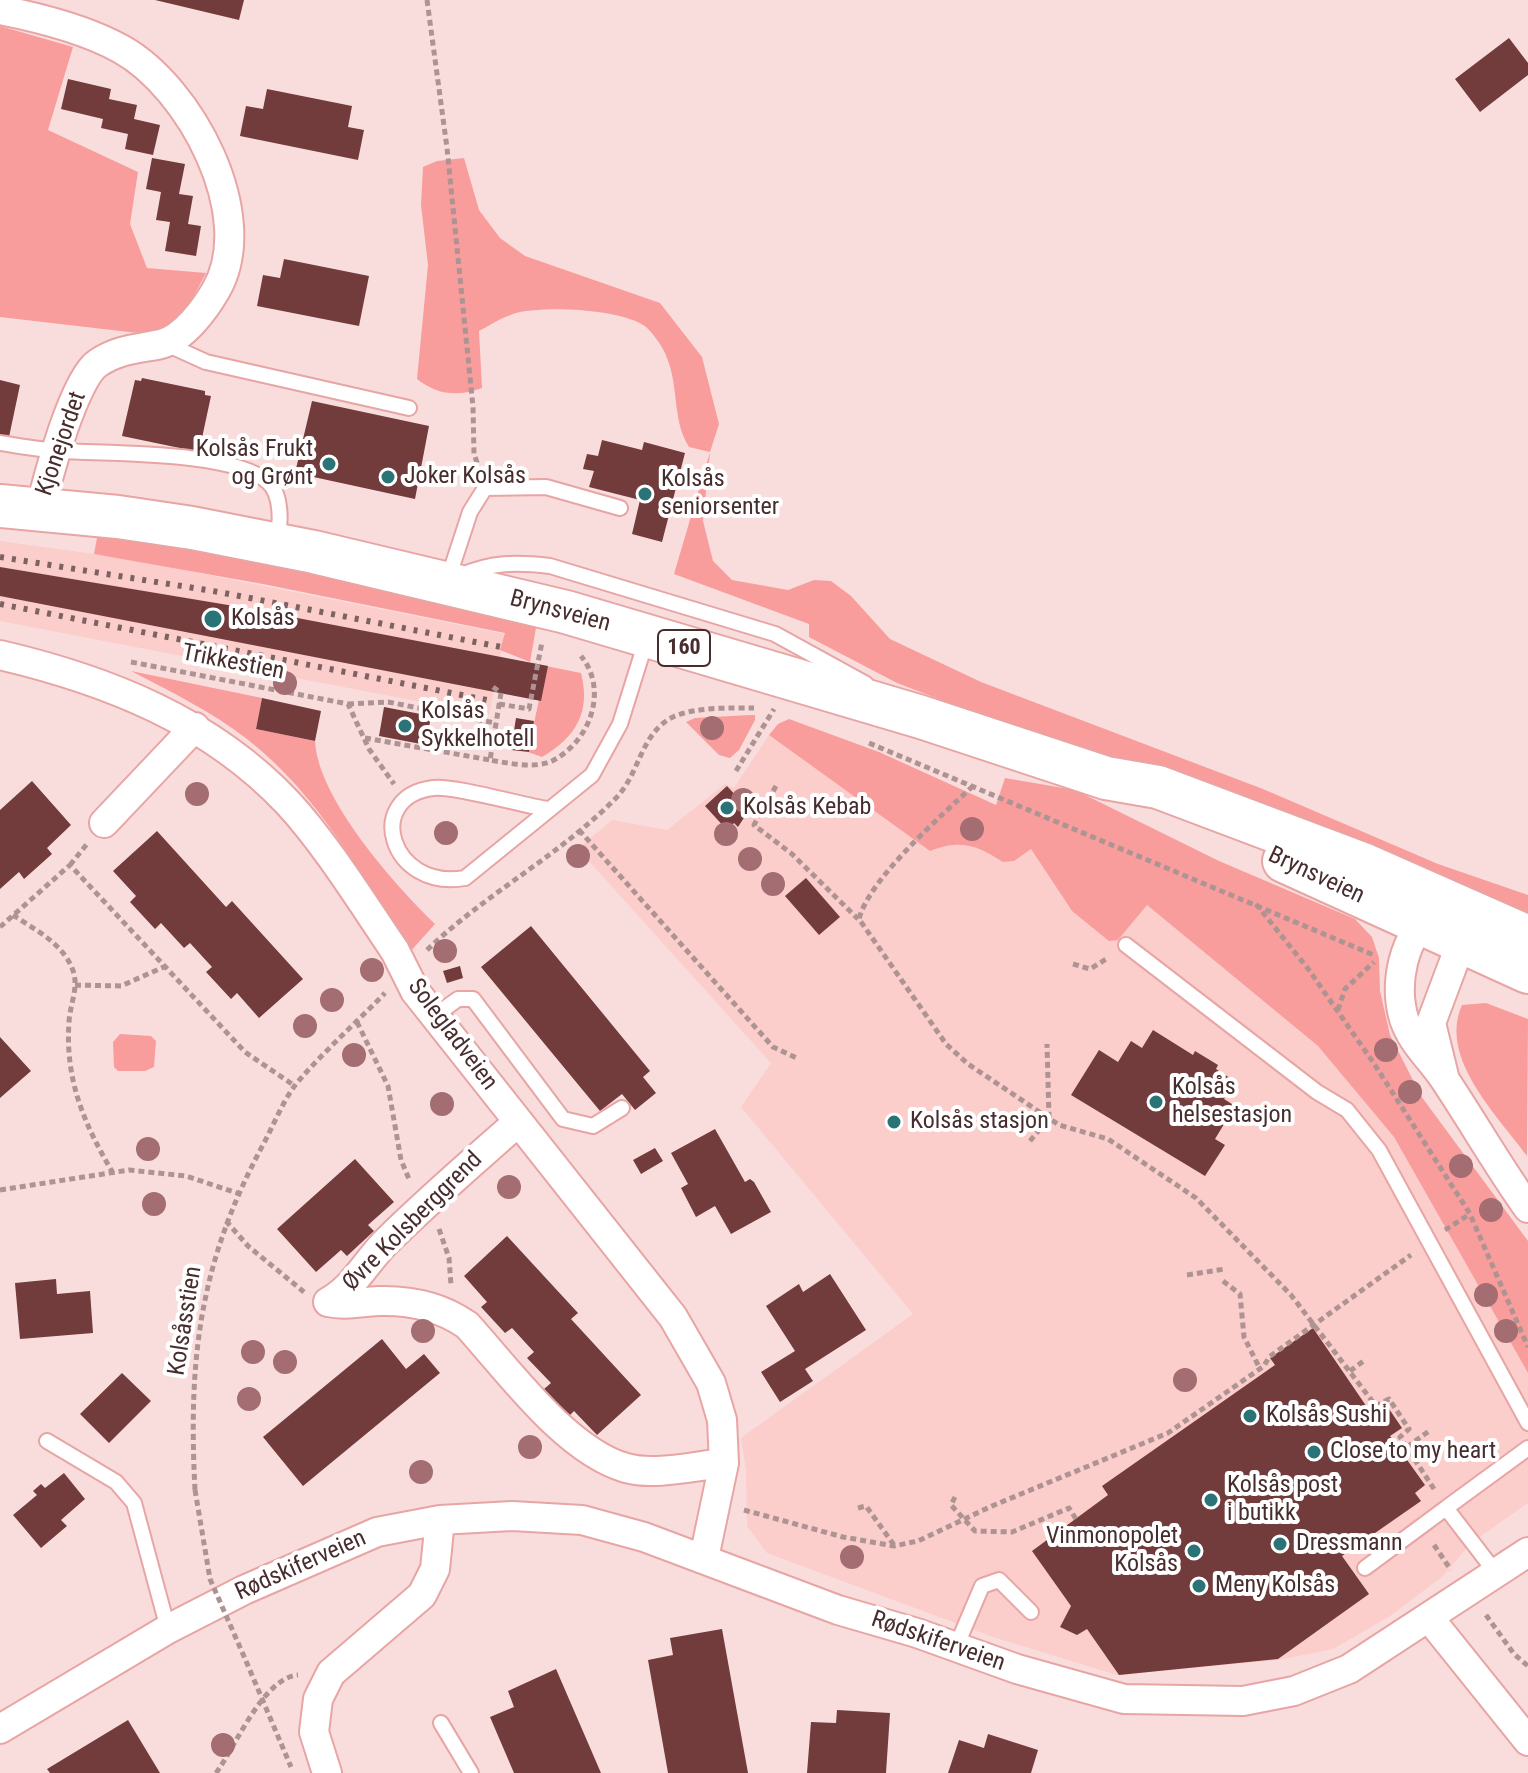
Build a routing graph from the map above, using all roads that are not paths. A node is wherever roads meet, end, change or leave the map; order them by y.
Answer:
1 (0, 10) edge
2 (164, 343) junction
3 (409, 408) dead end
4 (0, 443) edge
5 (56, 451) junction
6 (0, 506) edge
7 (620, 508) dead end
8 (41, 509) junction
9 (276, 544) junction
10 (447, 583) junction
11 (647, 636) junction
12 (0, 655) edge
13 (921, 717) junction
14 (195, 727) junction
15 (547, 809) junction
16 (104, 823) dead end
17 (1444, 924) junction
18 (1528, 937) edge
19 (1126, 945) road end
20 (1528, 972) edge
21 (433, 1017) junction
22 (1445, 1080) junction
23 (622, 1108) dead end
24 (518, 1122) junction
25 (1528, 1208) edge
26 (1528, 1423) edge
27 (47, 1441) dead end
28 (1528, 1448) edge
29 (724, 1463) junction
30 (1444, 1510) junction
31 (440, 1520) junction
32 (1528, 1552) edge
33 (704, 1558) junction
34 (1365, 1568) dead end
35 (1496, 1573) junction
36 (1031, 1612) dead end
37 (1430, 1619) junction
38 (168, 1629) junction
39 (956, 1647) junction
40 (441, 1723) dead end
41 (0, 1729) edge
42 (1528, 1741) edge
43 (327, 1773) edge
44 (471, 1773) edge

1 - 2 street, Kjonejordet
2 - 3 lane
2 - 5 street, Kjonejordet
4 - 5 lane
5 - 8 street, Kjonejordet
5 - 9 lane
6 - 8 main road, Brynsveien / 160
7 - 10 lane
8 - 9 main road, Brynsveien / 160
9 - 10 main road, Brynsveien / 160
10 - 11 main road, Brynsveien / 160
10 - 13 lane
11 - 13 main road, Brynsveien / 160
11 - 15 lane
12 - 14 street, Solegladveien
13 - 17 main road, Brynsveien / 160
14 - 16 street
14 - 21 street, Solegladveien, bridge
15 - 15 lane
17 - 18 main road, Brynsveien / 160
17 - 20 main road, Brynsveien / 160
17 - 22 street
17 - 22 street
19 - 26 lane
21 - 23 lane
21 - 24 street, Solegladveien
22 - 25 street
24 - 29 street, Solegladveien
24 - 29 street, Øvre Kolsberggrend
27 - 38 lane
28 - 30 lane
29 - 33 street, Solegladveien
30 - 34 lane
30 - 35 lane
31 - 33 street, Rødskiferveien
31 - 38 street, Rødskiferveien
31 - 43 street
32 - 35 street, Rødskiferveien
33 - 39 street, Rødskiferveien
35 - 37 street, Rødskiferveien
36 - 39 lane
37 - 39 street, Rødskiferveien
37 - 42 street
38 - 41 street, Rødskiferveien
40 - 44 lane

